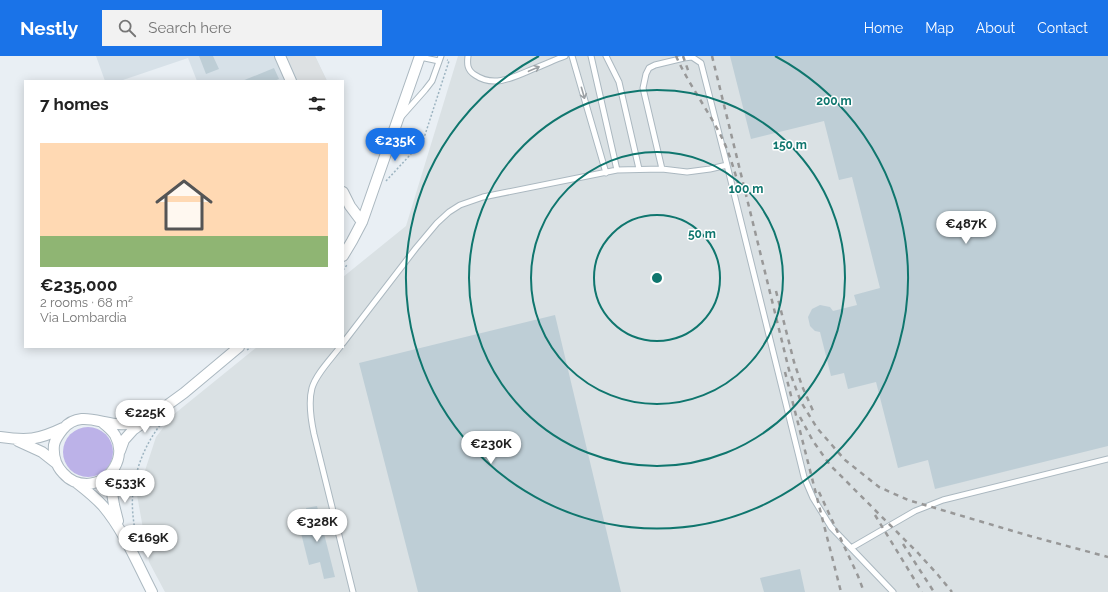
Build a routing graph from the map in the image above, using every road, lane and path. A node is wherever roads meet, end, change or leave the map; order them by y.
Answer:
1 (280, 56) edge
2 (420, 56) edge
3 (468, 56) edge
4 (565, 56) edge
5 (572, 56) edge
6 (591, 56) edge
7 (606, 56) edge
8 (699, 56) edge
9 (441, 58) edge
10 (701, 63) junction
11 (292, 80) edge
12 (398, 120) junction
13 (727, 165) junction
14 (639, 169) junction
15 (662, 169) junction
16 (617, 170) junction
17 (606, 173) junction
18 (385, 182) dead end
19 (344, 194) edge
20 (362, 222) junction
21 (346, 258) edge
22 (344, 342) edge
23 (339, 348) edge
24 (242, 349) edge
25 (165, 412) junction
26 (102, 422) junction
27 (64, 427) junction
28 (0, 437) edge
29 (14, 439) junction
30 (119, 452) junction
31 (1108, 459) edge
32 (56, 463) junction
33 (109, 476) junction
34 (77, 483) junction
35 (123, 536) junction
36 (138, 545) dead end
37 (851, 548) junction
38 (152, 592) edge
39 (353, 592) edge
40 (893, 592) edge

1 - 11 street
2 - 9 lane
2 - 12 street
3 -> 4 lane
5 -> 17 lane
6 - 16 lane
7 - 14 lane
8 - 10 lane
9 - 12 lane
9 - 18 path
10 - 13 lane
10 - 15 lane
12 - 20 street
13 - 15 lane
13 - 37 lane
14 - 15 lane
14 - 16 lane
16 - 17 lane
17 - 22 lane
19 - 20 street
20 - 21 street
23 - 39 lane
24 - 25 street
25 - 26 street
25 - 30 street
25 - 36 path
26 - 27 street
26 - 30 street
27 - 29 street
27 - 32 street
28 - 29 street
29 - 32 street
30 - 33 street
31 - 37 lane
32 - 34 street
33 - 34 street
33 - 35 street
34 - 35 street
35 - 38 street
37 - 40 lane

